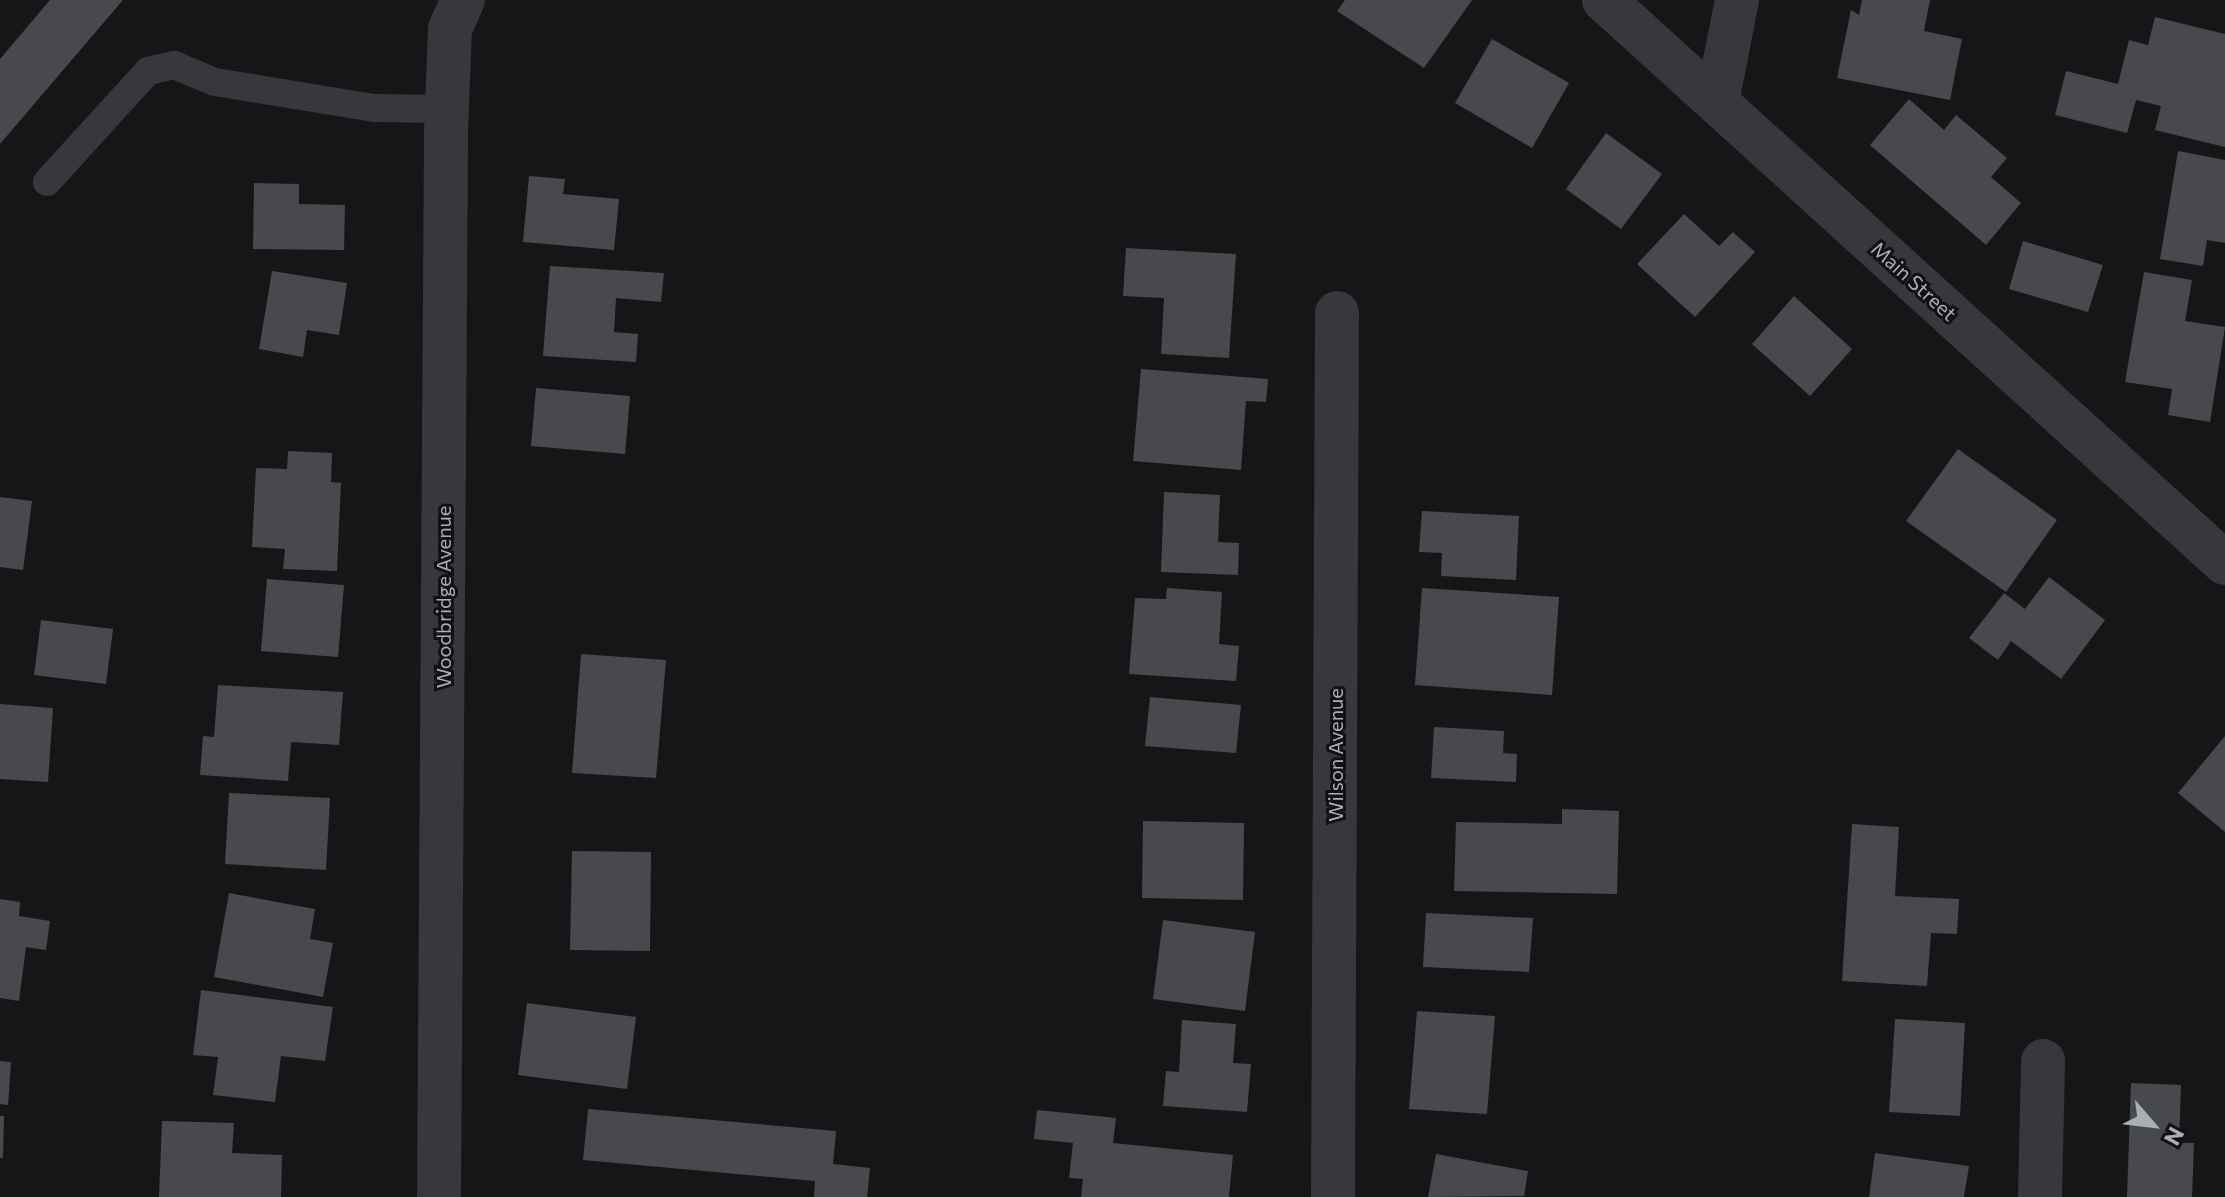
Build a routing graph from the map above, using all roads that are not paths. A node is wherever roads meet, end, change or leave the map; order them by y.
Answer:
1 (463, 0) edge
2 (1604, 0) edge
3 (1737, 0) edge
4 (1717, 102) junction
5 (447, 109) junction
6 (47, 182) dead end
7 (1337, 313) dead end
8 (2225, 563) edge
9 (2043, 1061) dead end
10 (439, 1197) edge
11 (1333, 1197) edge
12 (2040, 1197) edge

1 - 5 street, Woodbridge Avenue
2 - 4 street, Main Street
3 - 4 street
4 - 8 street, Main Street
5 - 6 lane
5 - 10 street, Woodbridge Avenue
7 - 11 street, Wilson Avenue
9 - 12 street

